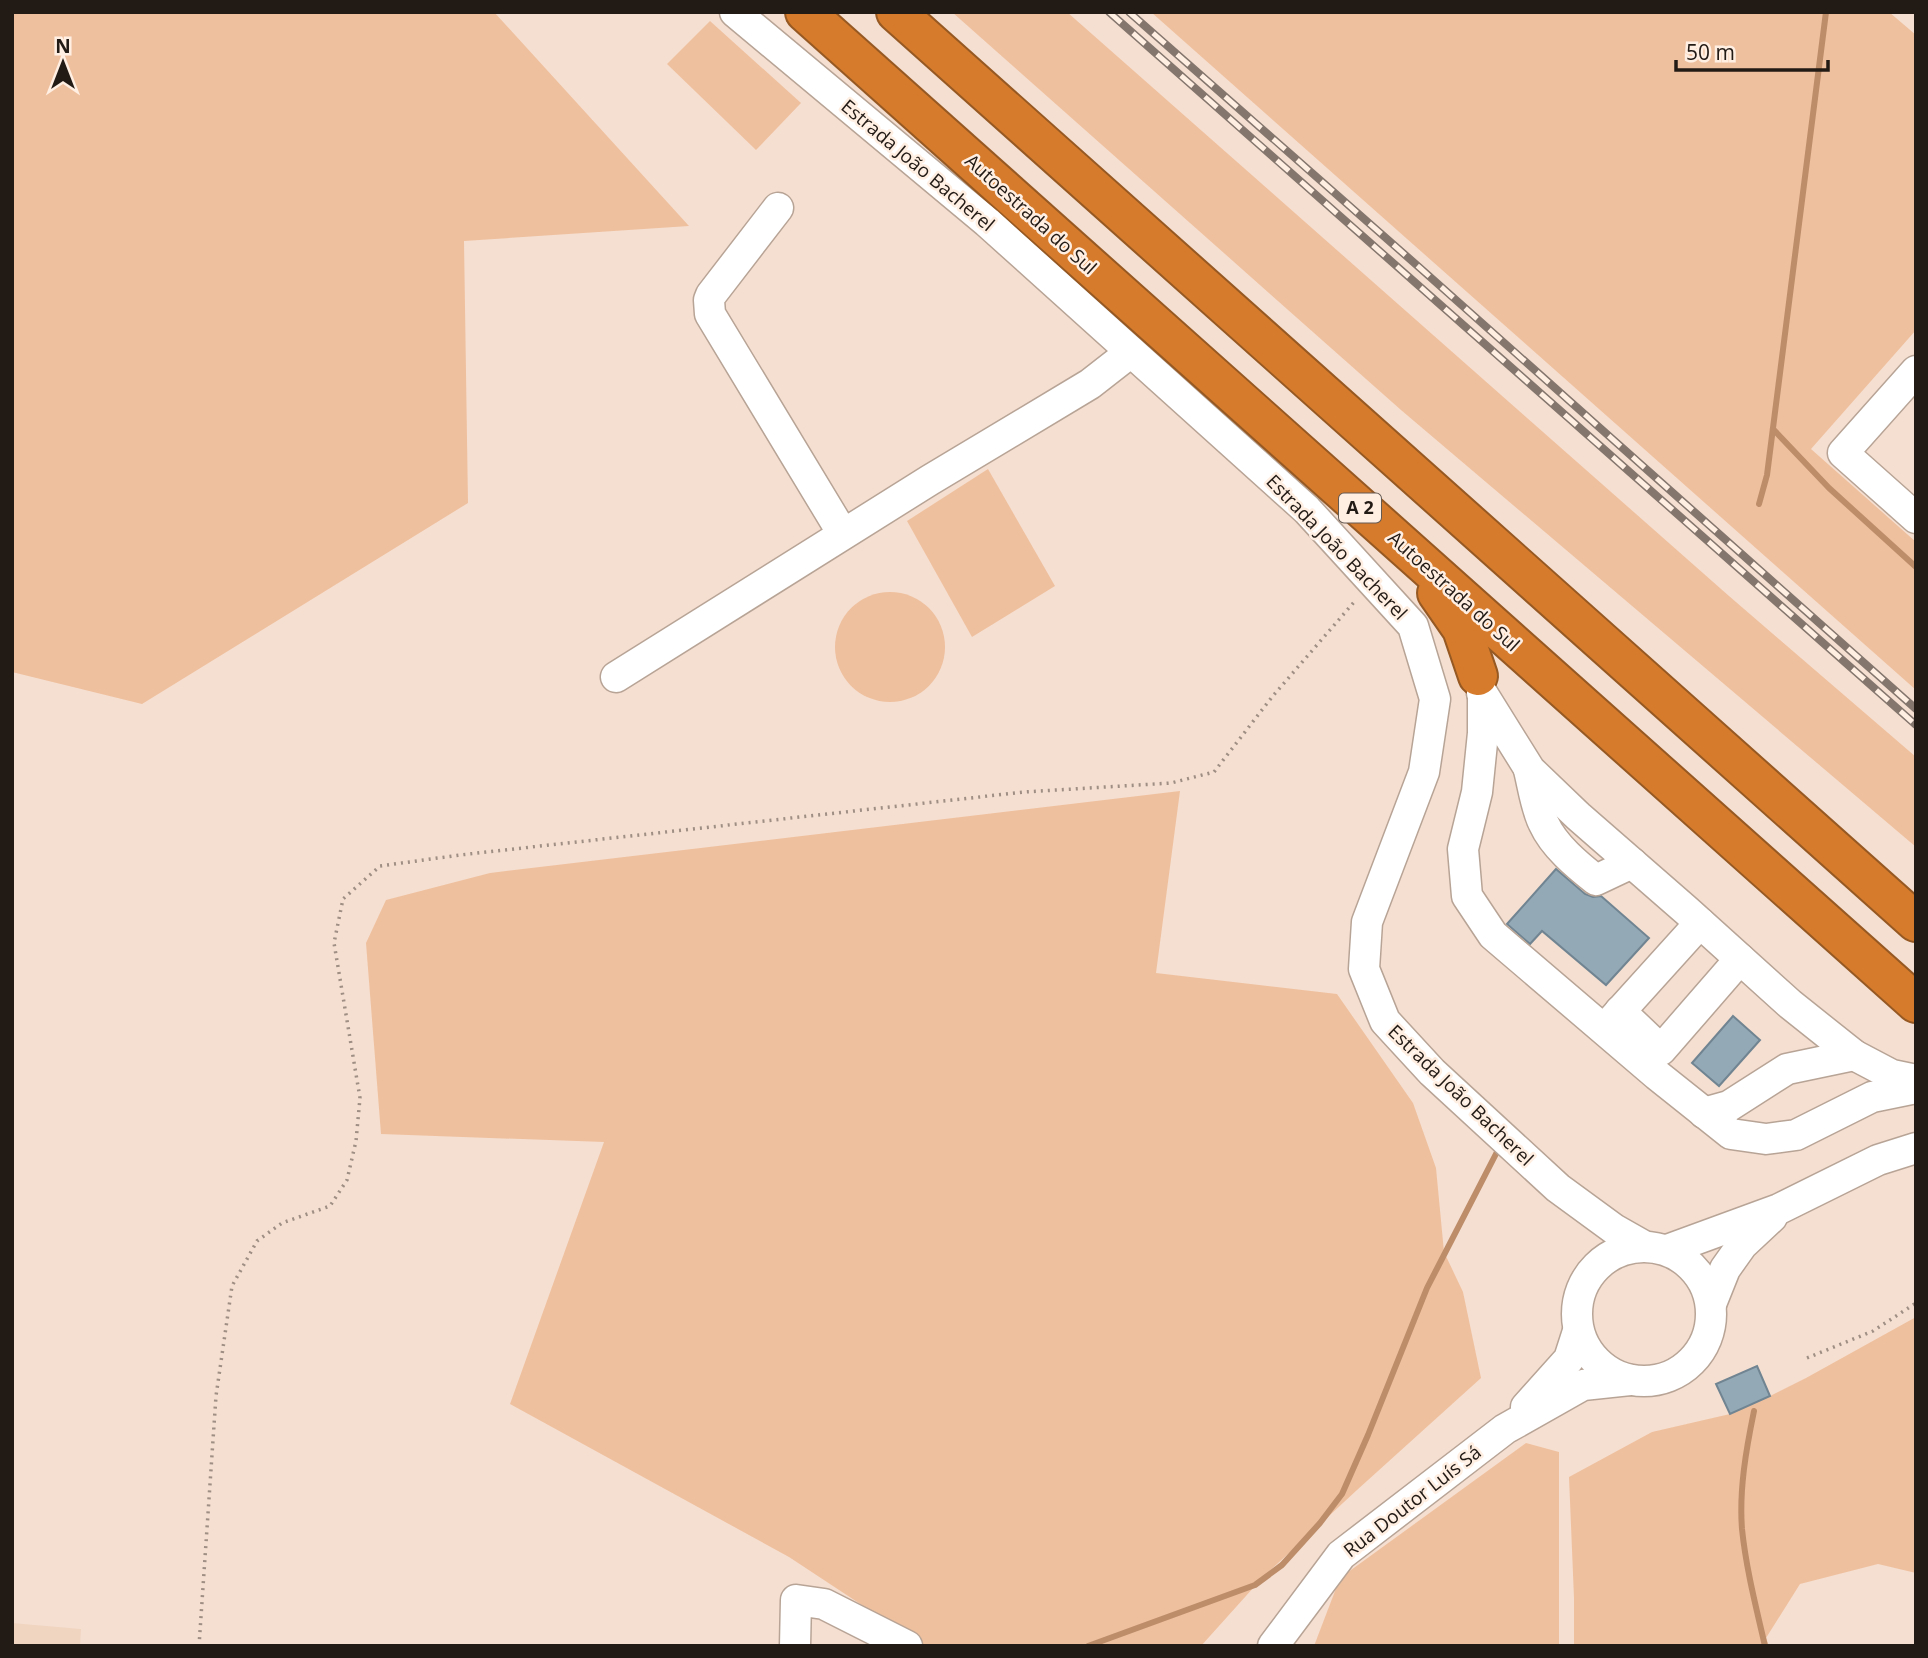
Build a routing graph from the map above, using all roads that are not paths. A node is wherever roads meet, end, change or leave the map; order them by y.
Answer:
1 (735, 12) edge
2 (805, 12) edge
3 (896, 12) edge
4 (778, 208) dead end
5 (1131, 352) junction
6 (1916, 371) edge
7 (1371, 517) junction
8 (1916, 517) edge
9 (844, 534) junction
10 (616, 677) dead end
11 (1480, 685) junction
12 (1916, 922) edge
13 (1700, 923) junction
14 (1740, 959) junction
15 (1916, 1003) edge
16 (1612, 1020) junction
17 (1854, 1055) junction
18 (1916, 1080) edge
19 (1916, 1088) edge
20 (1704, 1113) junction
21 (1916, 1148) edge
22 (1558, 1188) junction
23 (1779, 1209) junction
24 (1656, 1248) junction
25 (1594, 1271) junction
26 (1711, 1304) junction
27 (1578, 1331) junction
28 (1630, 1380) junction
29 (1506, 1429) junction
30 (794, 1646) edge
31 (907, 1646) edge
32 (1273, 1646) edge

1 - 5 street, Estrada João Bacherel
2 - 7 highway, Autoestrada do Sul / A 2
3 - 12 highway
4 - 9 street
5 - 9 street
5 - 22 street, Estrada João Bacherel
6 - 8 street
7 - 11 highway
7 - 15 highway, Autoestrada do Sul / A 2
9 - 10 street
11 - 13 street
11 - 16 street
13 - 14 street
13 - 16 street
14 - 16 street
14 - 17 street
16 - 20 street
17 - 18 street
17 - 20 street
19 - 20 street
21 - 23 street
22 - 24 street, Estrada João Bacherel
22 - 25 street, Estrada João Bacherel
23 - 24 street
23 - 26 street
24 - 25 street
24 - 26 street
25 - 27 street
26 - 28 street
27 - 28 street
27 - 29 street
28 - 29 street
29 - 32 street, Rua Doutor Luís Sá
30 - 31 street

